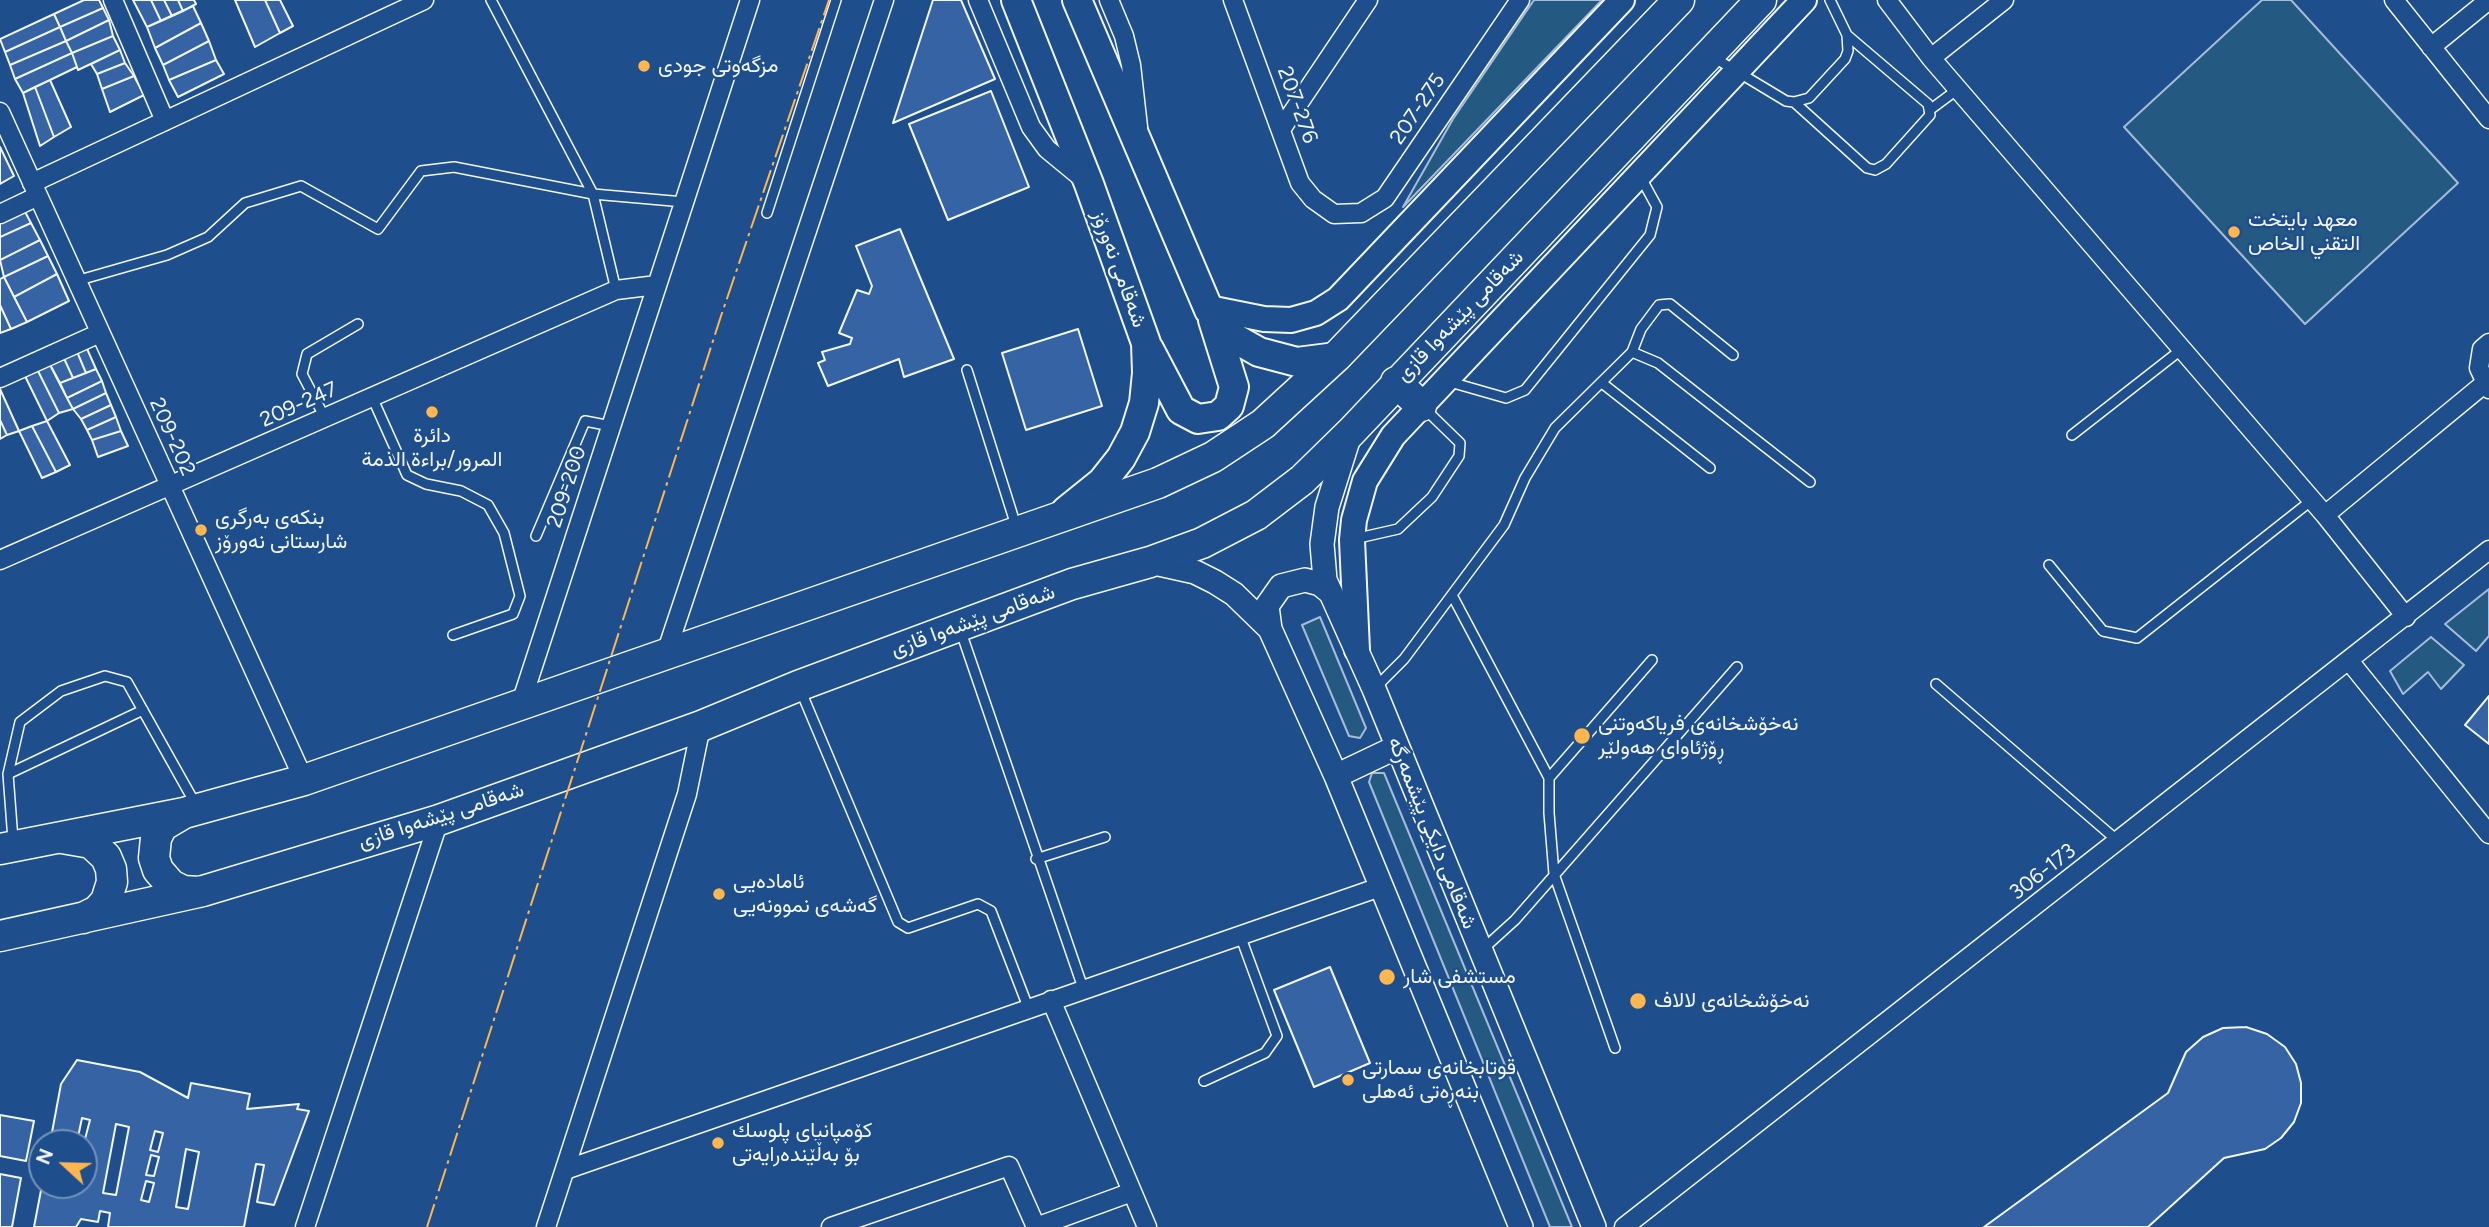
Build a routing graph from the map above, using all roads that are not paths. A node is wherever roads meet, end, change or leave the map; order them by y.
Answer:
1 (113, 0) edge
2 (491, 0) edge
3 (750, 0) edge
4 (836, 0) edge
5 (884, 0) edge
6 (978, 0) edge
7 (1016, 0) edge
8 (1077, 0) edge
9 (1109, 0) edge
10 (1233, 0) edge
11 (1368, 0) edge
12 (1520, 0) edge
13 (1622, 0) edge
14 (1761, 0) edge
15 (1804, 0) edge
16 (1830, 0) edge
17 (1887, 0) edge
18 (2004, 0) edge
19 (2394, 0) edge
20 (2489, 0) edge
21 (417, 1) edge
22 (1674, 2) edge
23 (1847, 35) junction
24 (2431, 47) junction
25 (1709, 54) junction
26 (1931, 58) junction
27 (1735, 71) junction
28 (1958, 89) junction
29 (1794, 102) junction
30 (1931, 110) junction
31 (0, 112) edge
32 (2489, 119) edge
33 (165, 121) junction
34 (1282, 128) junction
35 (1139, 148) junction
36 (1639, 174) junction
37 (1089, 184) junction
38 (35, 190) junction
39 (593, 194) junction
40 (684, 202) junction
41 (767, 213) dead end
42 (0, 214) edge
43 (1334, 214) joint
44 (76, 281) junction
45 (657, 285) junction
46 (616, 290) junction
47 (1209, 309) junction
48 (358, 324) dead end
49 (100, 333) junction
50 (1146, 343) junction
51 (2485, 346) edge
52 (2182, 349) junction
53 (1632, 352) junction
54 (1733, 355) dead end
55 (1336, 357) junction
56 (967, 370) dead end
57 (0, 378) edge
58 (1444, 381) junction
59 (1396, 382) junction
60 (1602, 383) junction
61 (2487, 387) edge
62 (372, 397) junction
63 (1421, 406) junction
64 (324, 418) junction
65 (611, 426) junction
66 (1351, 432) junction
67 (2072, 435) dead end
68 (1710, 468) dead end
69 (1810, 482) dead end
70 (169, 486) junction
71 (2312, 500) junction
72 (2325, 514) junction
73 (1054, 518) junction
74 (1018, 531) junction
75 (536, 536) dead end
76 (1352, 540) junction
77 (2489, 550) edge
78 (0, 561) edge
79 (1150, 562) junction
80 (2049, 565) dead end
81 (1331, 593) junction
82 (1452, 595) junction
83 (2406, 617) junction
84 (959, 626) junction
85 (1270, 629) junction
86 (453, 635) dead end
87 (1357, 650) junction
88 (665, 656) junction
89 (1652, 660) dead end
90 (2350, 662) junction
91 (1737, 667) dead end
92 (1936, 684) dead end
93 (798, 686) junction
94 (1374, 689) junction
95 (521, 703) junction
96 (143, 710) junction
97 (701, 726) junction
98 (1397, 747) junction
99 (8, 774) junction
100 (1336, 776) junction
101 (1549, 778) junction
102 (304, 780) junction
103 (191, 811) junction
104 (439, 820) junction
105 (2489, 834) edge
106 (1105, 837) dead end
107 (56, 838) junction
108 (2119, 842) junction
109 (7, 848) edge
110 (1036, 859) junction
111 (1554, 874) junction
112 (1380, 887) junction
113 (203, 891) junction
114 (76, 920) junction
115 (1240, 935) junction
116 (0, 936) edge
117 (1481, 950) junction
118 (1083, 988) junction
119 (1051, 1000) junction
120 (1028, 1007) junction
121 (1615, 1048) dead end
122 (1204, 1081) dead end
123 (565, 1170) junction
124 (1132, 1192) junction
125 (305, 1227) edge
126 (546, 1227) edge
127 (831, 1227) edge
128 (1036, 1227) edge
129 (1147, 1227) edge
130 (1521, 1227) edge
131 (1594, 1227) edge
132 (1623, 1227) edge

1 - 33 street
2 - 39 lane
3 - 40 street, 209-200
4 - 41 lane
5 - 88 street
6 - 37 street
7 - 37 main road, شەقامی نەورۆز
8 - 35 main road
9 - 35 street
10 - 34 street, 207-276
11 - 34 street
12 - 43 street, 207-275
13 - 47 main road
14 - 25 highway, شەقامی پێشەوا قازی
15 - 27 main road
16 - 23 lane
17 - 26 street
18 - 26 street
19 - 24 street
20 - 24 street
21 - 33 street
22 - 55 highway
23 - 29 lane
23 - 30 lane
24 - 32 street
25 - 27 lane
25 - 59 highway, شەقامی پێشەوا قازی
26 - 28 street
27 - 29 lane
27 - 36 main road
28 - 30 lane
28 - 52 street
29 - 30 lane
31 - 38 street, 209-202
33 - 38 street
34 - 43 street, 207-276
35 - 47 main road
36 - 58 main road
36 - 58 lane
37 - 50 main road, شەقامی نەورۆز
38 - 42 street
38 - 44 street, 209-202
39 - 40 lane
39 - 44 lane
39 - 46 lane
40 - 45 street, 209-200
44 - 49 street, 209-202
45 - 46 street, 209-247
45 - 65 street, 209-200
46 - 62 street, 209-247
47 - 50 main road
47 - 55 main road
48 - 64 lane
49 - 57 street
49 - 70 street, 209-202
50 - 73 main road, شەقامی نەورۆز
51 - 61 street
52 - 67 lane
52 - 71 street
53 - 54 lane
53 - 60 lane
53 - 69 lane
55 - 73 highway
56 - 74 lane
58 - 63 main road
59 - 63 highway
59 - 66 highway, شەقامی پێشەوا قازی
60 - 68 lane
60 - 82 lane
61 - 72 street
62 - 64 street, 209-247
62 - 86 lane
63 - 76 main road
63 - 76 lane
64 - 70 street, 209-247
65 - 75 lane
65 - 95 street, 209-200
66 - 79 highway, شەقامی پێشەوا قازی
66 - 81 street, شەقامی دایکی پێشمەرگە
70 - 78 street, 209-247
70 - 102 street, 209-202
71 - 72 street
71 - 80 lane
72 - 83 street
73 - 74 highway
74 - 88 highway
76 - 87 main road
77 - 83 street, 306-173
79 - 84 highway, شەقامی پێشەوا قازی
79 - 85 street
81 - 85 street
81 - 87 street, شەقامی دایکی پێشمەرگە
82 - 94 lane
82 - 101 lane
83 - 90 street, 306-173
84 - 93 highway, شەقامی پێشەوا قازی
84 - 110 lane
85 - 100 street
87 - 94 street, شەقامی دایکی پێشمەرگە
88 - 95 highway
89 - 101 lane
90 - 105 street
90 - 108 street, 306-173
91 - 111 lane
92 - 108 lane
93 - 97 highway, شەقامی پێشەوا قازی
93 - 120 lane
94 - 98 street, شەقامی دایکی پێشمەرگە
95 - 102 highway
96 - 99 lane
96 - 99 lane
96 - 103 lane
97 - 104 highway, شەقامی پێشەوا قازی
97 - 123 street
98 - 100 street
98 - 117 street, شەقامی دایکی پێشمەرگە
99 - 109 lane
100 - 112 street
101 - 111 lane
102 - 103 highway
103 - 107 highway
103 - 113 highway
104 - 113 highway, شەقامی پێشەوا قازی
104 - 125 street
106 - 110 lane
107 - 109 highway
107 - 114 highway
108 - 132 street, 306-173
110 - 118 lane
111 - 117 lane
111 - 121 lane
112 - 115 street
112 - 130 street
113 - 114 highway, شەقامی پێشەوا قازی
114 - 116 highway, شەقامی پێشەوا قازی
115 - 118 street
115 - 122 lane
117 - 131 street, شەقامی دایکی پێشمەرگە
118 - 119 street
119 - 120 street
119 - 124 street
120 - 123 street
123 - 126 street
124 - 128 street
124 - 129 street
127 - 128 street

